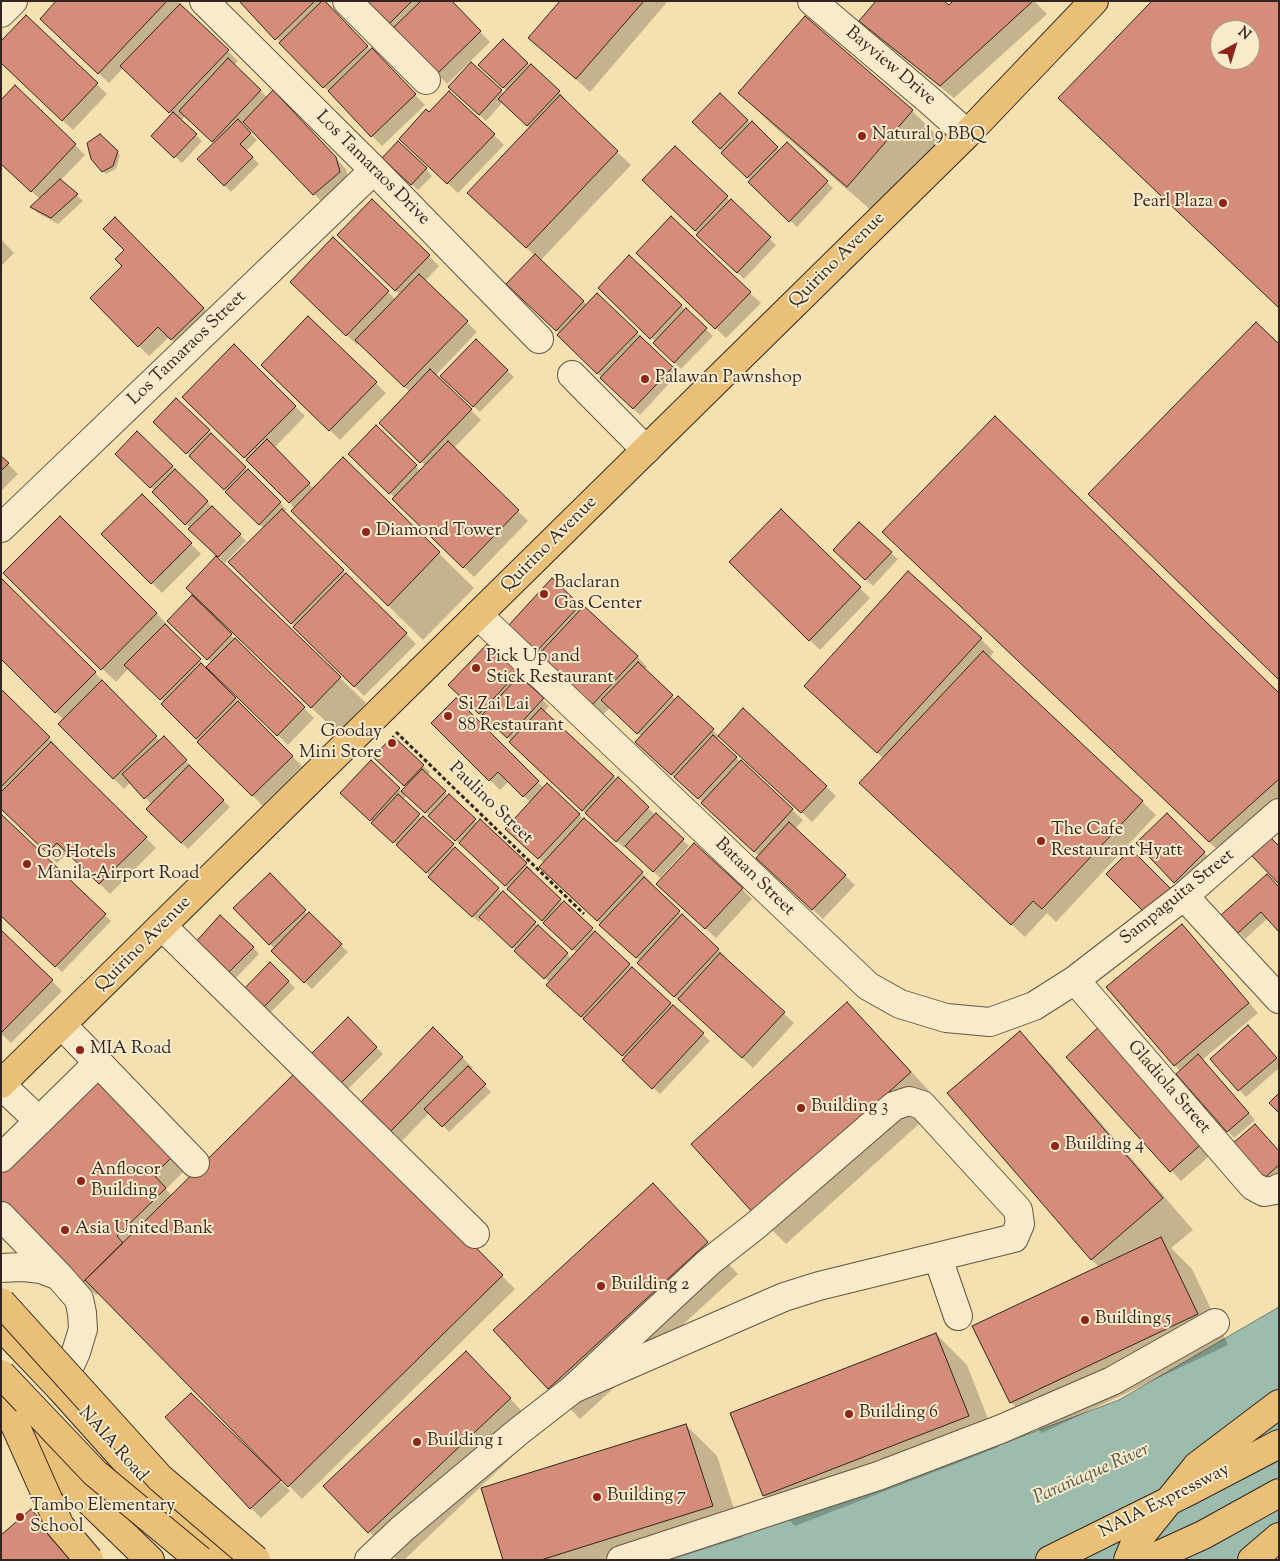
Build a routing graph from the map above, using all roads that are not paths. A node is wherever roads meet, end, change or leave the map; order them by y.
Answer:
1 (13, 1) edge
2 (204, 1) edge
3 (347, 1) edge
4 (812, 1) edge
5 (1094, 1) edge
6 (1, 13) edge
7 (426, 80) dead end
8 (967, 134) junction
9 (374, 170) junction
10 (539, 339) dead end
11 (572, 375) dead end
12 (646, 450) junction
13 (1, 528) edge
14 (478, 615) junction
15 (1279, 813) edge
16 (1184, 896) junction
17 (162, 926) junction
18 (1075, 980) junction
19 (1279, 999) edge
20 (62, 1025) junction
21 (98, 1063) junction
22 (1, 1085) edge
23 (39, 1121) junction
24 (1, 1158) edge
25 (195, 1163) dead end
26 (1271, 1190) edge
27 (1, 1216) edge
28 (475, 1234) dead end
29 (938, 1258) junction
30 (1, 1268) edge
31 (59, 1276) junction
32 (1, 1302) edge
33 (958, 1316) dead end
34 (1215, 1323) dead end
35 (1, 1326) edge
36 (1, 1374) edge
37 (60, 1388) junction
38 (573, 1389) junction
39 (1279, 1404) edge
40 (6, 1421) edge
41 (1279, 1444) edge
42 (1279, 1492) edge
43 (1279, 1537) edge
44 (214, 1556) edge
45 (89, 1560) edge
46 (133, 1560) edge
47 (150, 1560) edge
48 (257, 1560) edge
49 (369, 1560) edge
50 (621, 1560) edge
51 (1050, 1560) edge
52 (1128, 1560) edge
53 (1148, 1560) edge
54 (1252, 1560) edge

1 - 6 street
2 - 9 street, Los Tamaraos Drive
3 - 7 street
4 - 8 street, Bayview Drive
5 - 8 main road, Quirino Avenue
8 - 12 main road, Quirino Avenue
9 - 10 street, Los Tamaraos Drive
9 - 13 street, Los Tamaraos Street
11 - 12 street
12 - 14 main road, Quirino Avenue
14 - 17 main road, Quirino Avenue
14 - 18 street, Bataan Street
15 - 16 street, Sampaguita Street
16 - 18 street, Sampaguita Street
16 - 19 street
17 - 20 main road, Quirino Avenue
17 - 28 street
18 - 26 street, Gladiola Street
20 - 21 street
20 - 22 main road, Quirino Avenue
21 - 23 street
21 - 25 street
22 - 23 street
23 - 24 street
27 - 31 street
29 - 33 street
29 - 38 street
29 - 38 street
30 - 31 street
31 - 37 street
32 - 48 main road, bridge
34 - 50 street
35 - 37 main road, NAIA Road
36 - 44 main road, bridge
37 - 44 main road, NAIA Road
38 - 49 street
39 - 52 main road
40 - 45 main road, bridge
40 - 46 main road
40 - 47 main road
41 - 51 main road, NAIA Expressway
42 - 53 main road
43 - 54 main road
44 - 48 street

